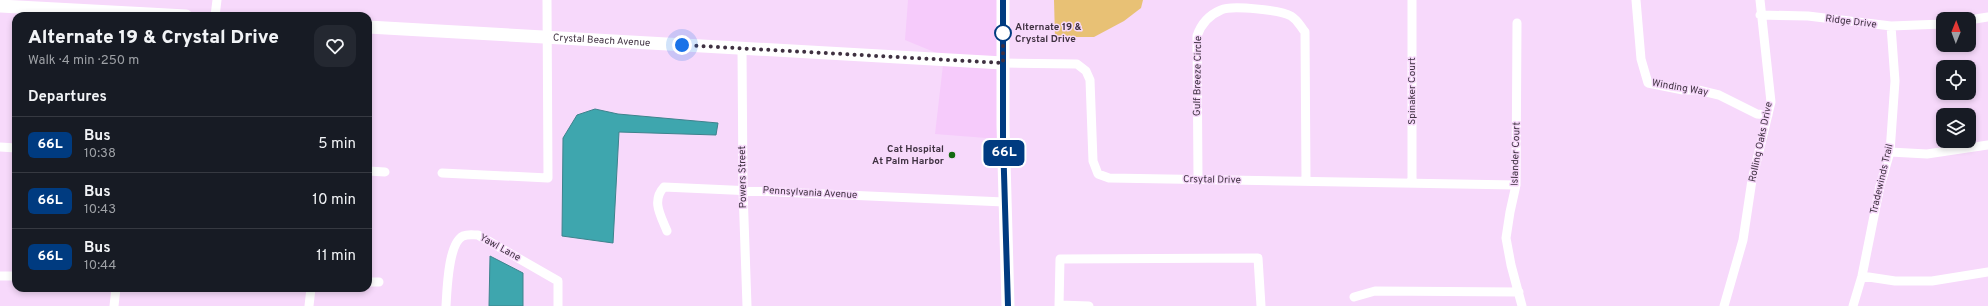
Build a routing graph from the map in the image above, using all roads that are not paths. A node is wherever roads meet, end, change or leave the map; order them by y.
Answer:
1 (217, 0) edge
2 (547, 0) edge
3 (1003, 0) edge
4 (1412, 0) edge
5 (1636, 0) edge
6 (1760, 0) edge
7 (0, 6) edge
8 (99, 12) edge
9 (216, 12) edge
10 (1760, 15) junction
11 (1988, 17) edge
12 (1976, 19) edge
13 (1517, 23) dead end
14 (1936, 24) edge
15 (372, 26) edge
16 (1891, 26) junction
17 (547, 37) junction
18 (742, 48) junction
19 (1003, 63) junction
20 (1768, 115) junction
21 (1988, 145) edge
22 (0, 147) edge
23 (12, 148) edge
24 (1890, 152) junction
25 (372, 171) edge
26 (385, 172) dead end
27 (442, 173) dead end
28 (1198, 179) junction
29 (1306, 181) junction
30 (1412, 182) junction
31 (1516, 185) junction
32 (743, 190) junction
33 (1004, 202) junction
34 (667, 231) dead end
35 (1988, 272) edge
36 (0, 276) edge
37 (12, 276) edge
38 (1862, 276) junction
39 (372, 282) edge
40 (380, 282) dead end
41 (116, 292) edge
42 (311, 292) edge
43 (1519, 292) junction
44 (1354, 298) dead end
45 (1059, 305) edge
46 (114, 306) edge
47 (309, 306) edge
48 (446, 306) edge
49 (558, 306) edge
50 (747, 306) edge
51 (1008, 306) edge
52 (1089, 306) edge
53 (1261, 306) edge
54 (1522, 306) edge
55 (1724, 306) edge
56 (1853, 306) edge

1 - 9 street
2 - 17 street
3 - 19 street
4 - 30 street, Spinaker Court
5 - 20 street, Winding Way
6 - 10 street, Rolling Oaks Drive
7 - 8 street
10 - 16 street, Ridge Drive
10 - 20 street, Rolling Oaks Drive
11 - 12 street
13 - 31 street, Islander Court
14 - 16 street, Ridge Drive
15 - 17 street, Crystal Beach Avenue
16 - 24 street, Tradewinds Trail
17 - 18 street, Crystal Beach Avenue
17 - 27 street
18 - 19 street, Crystal Beach Avenue
18 - 32 street, Powers Street
19 - 28 street, Crsytal Drive
19 - 33 street
20 - 55 street, Rolling Oaks Drive
21 - 24 street
22 - 23 street
24 - 38 street, Tradewinds Trail
25 - 26 street
28 - 29 street, Crsytal Drive
28 - 29 street, Gulf Breeze Circle
29 - 30 street, Crsytal Drive
30 - 31 street, Crsytal Drive
31 - 43 street, Islander Court
32 - 33 street, Pennsylvania Avenue
32 - 34 street, Pennsylvania Avenue
32 - 50 street, Powers Street
33 - 51 street
35 - 38 street
36 - 37 street
38 - 56 street, Tradewinds Trail
39 - 40 street
41 - 46 street
42 - 47 street
43 - 44 street
43 - 54 street, Islander Court
45 - 52 street
45 - 53 street
48 - 49 street, Yawl Lane

